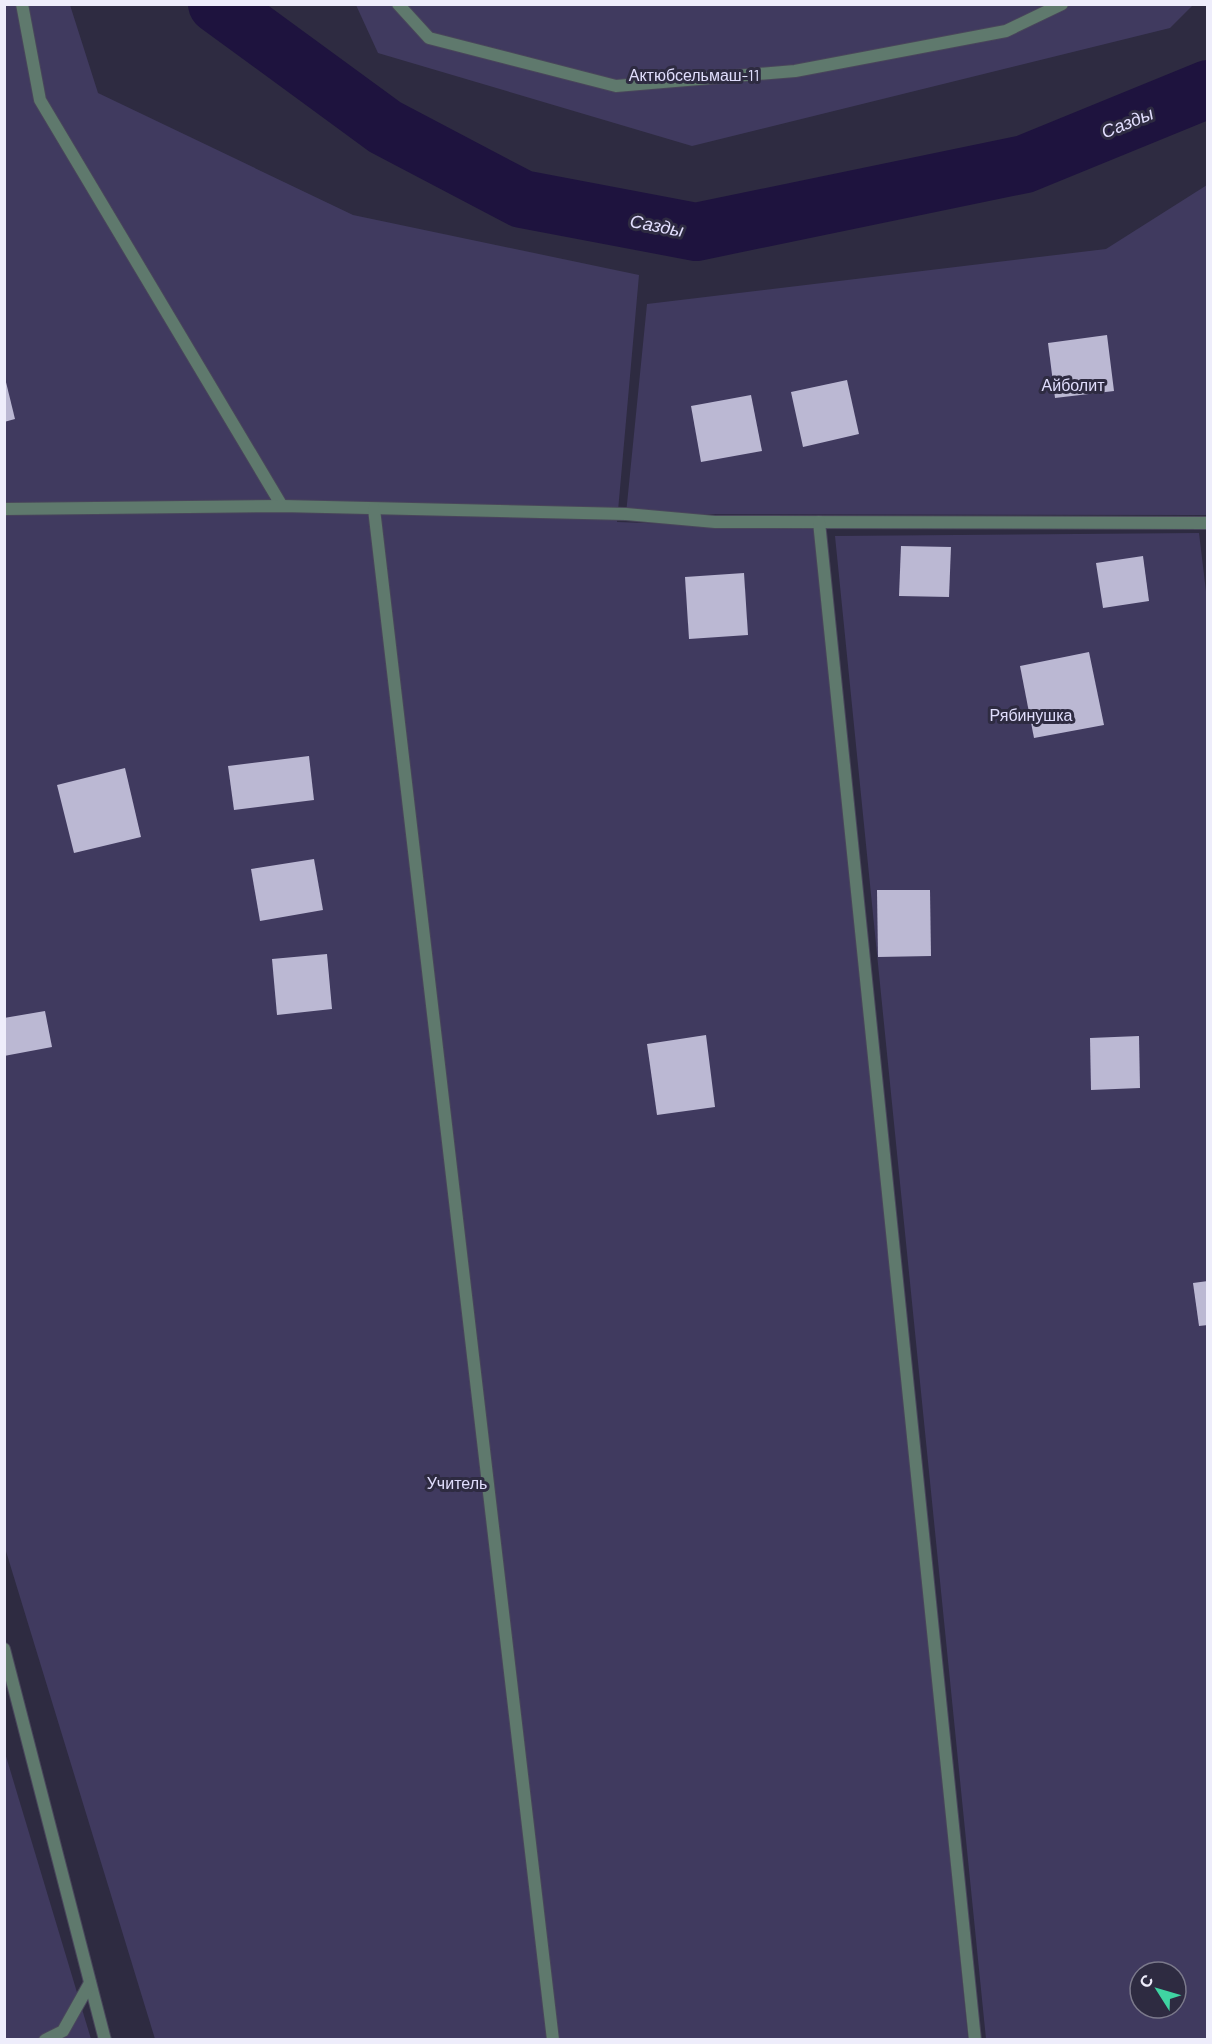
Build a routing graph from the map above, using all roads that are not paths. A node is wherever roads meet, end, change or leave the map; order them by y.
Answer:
1 (22, 4) edge
2 (398, 4) edge
3 (1062, 4) edge
4 (282, 506) junction
5 (4, 509) edge
6 (374, 509) junction
7 (819, 522) junction
8 (1208, 523) edge
9 (4, 1649) edge
10 (90, 1983) junction
11 (45, 2040) edge
12 (105, 2040) edge
13 (553, 2040) edge
14 (975, 2040) edge

1 - 4 lane
2 - 3 lane
4 - 5 lane
4 - 6 lane
6 - 7 lane
6 - 13 lane
7 - 8 lane
7 - 14 lane
9 - 10 lane
10 - 11 lane
10 - 12 lane

